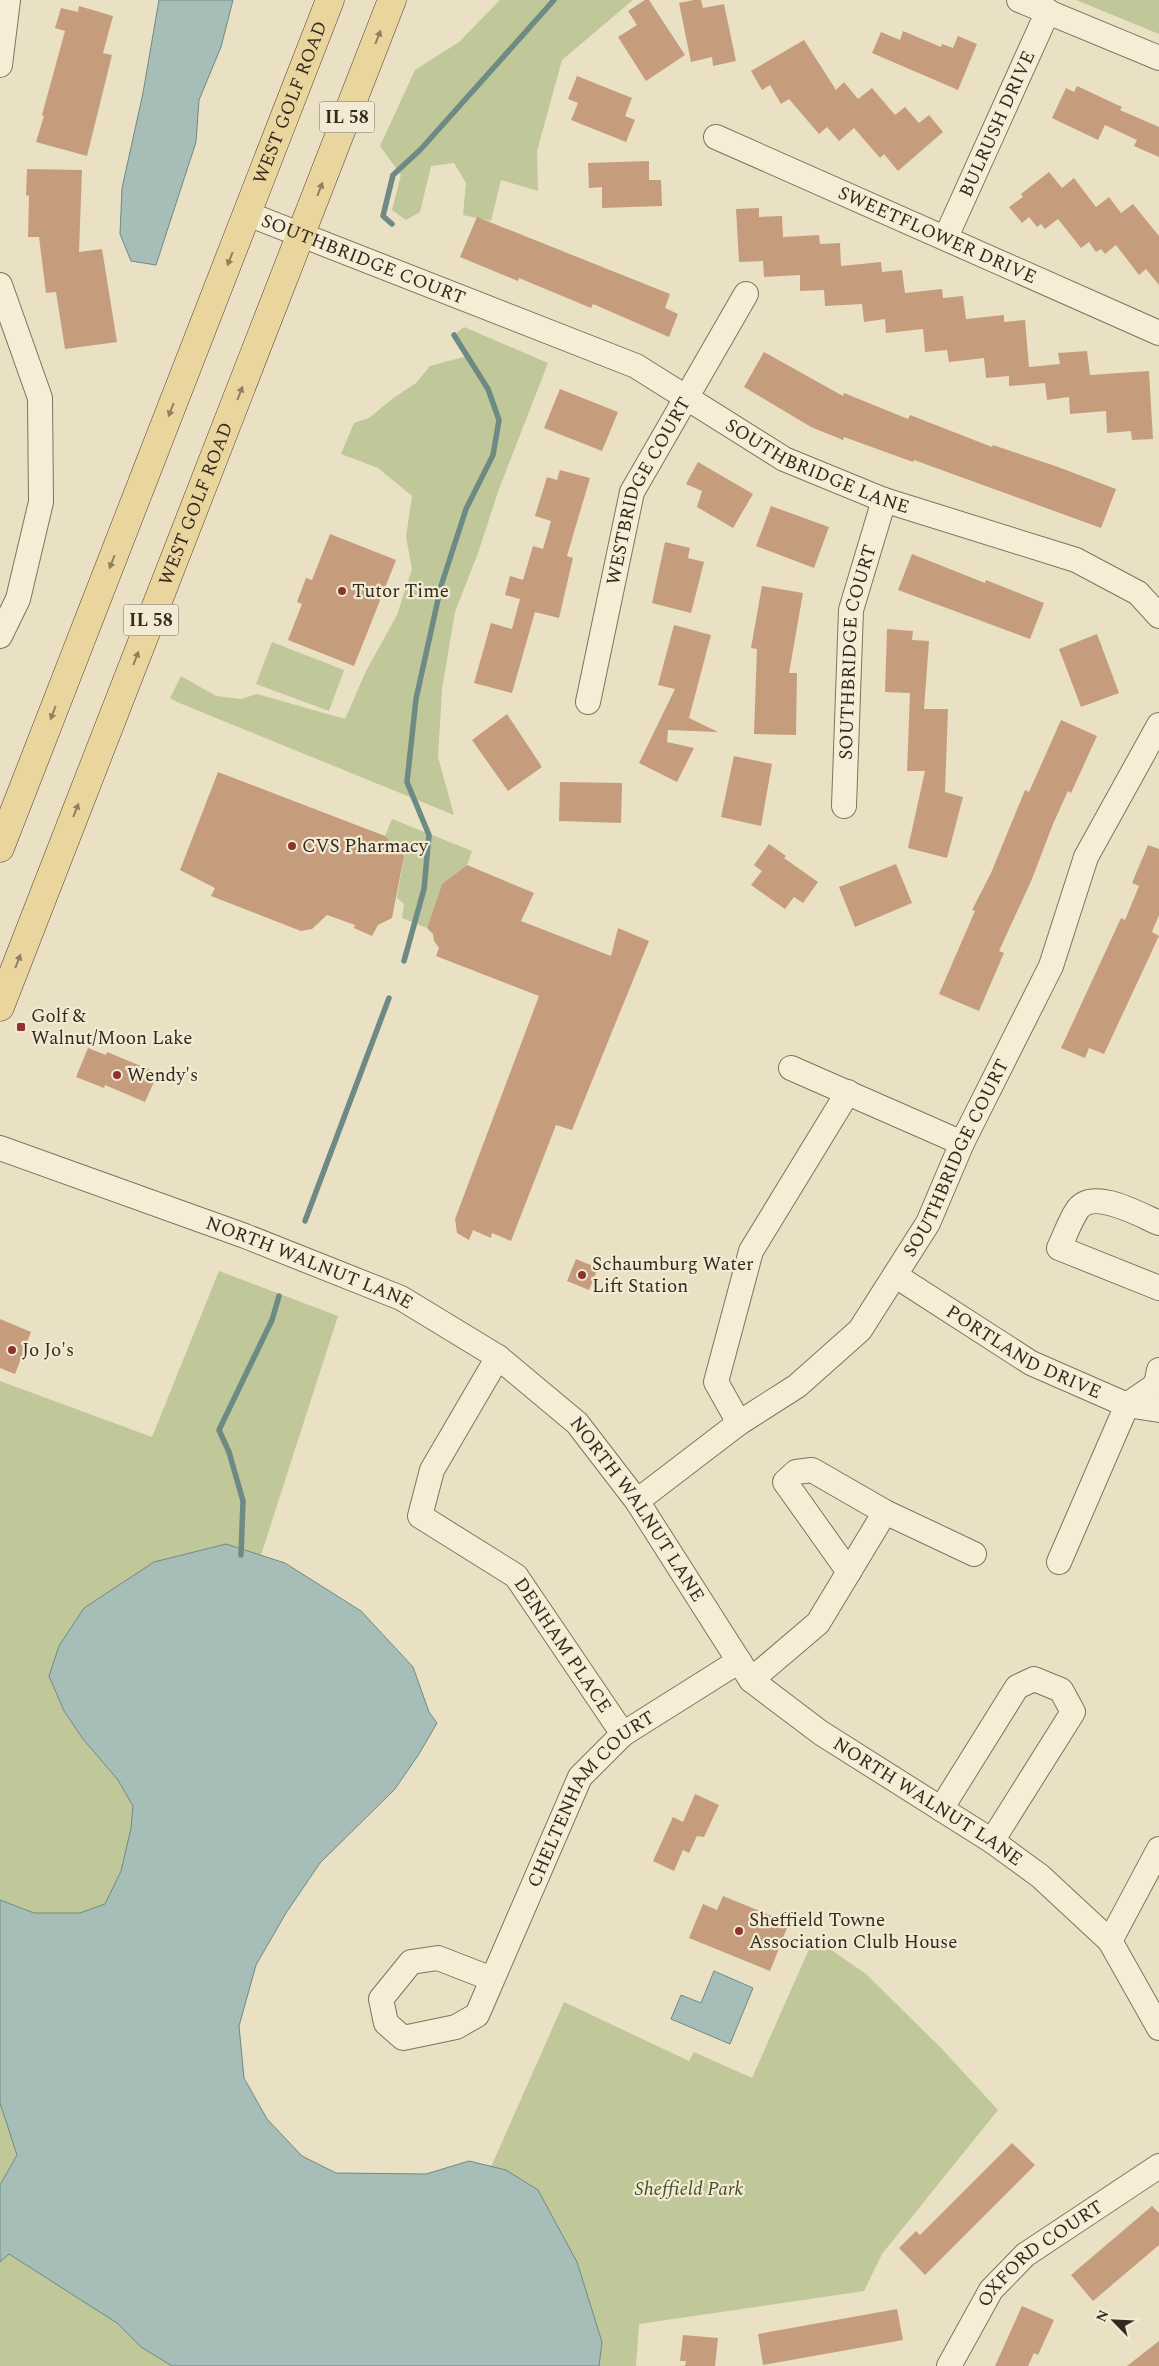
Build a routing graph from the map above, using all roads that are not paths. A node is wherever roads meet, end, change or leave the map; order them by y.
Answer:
1 (8, 0) edge
2 (330, 0) edge
3 (392, 0) edge
4 (1019, 0) edge
5 (1048, 11) junction
6 (1159, 58) edge
7 (0, 65) edge
8 (716, 137) dead end
9 (248, 214) junction
10 (302, 234) junction
11 (946, 237) junction
12 (0, 285) edge
13 (746, 294) dead end
14 (480, 304) joint
15 (1159, 333) edge
16 (10, 344) edge
17 (686, 397) junction
18 (884, 500) junction
19 (5, 615) edge
20 (1159, 616) edge
21 (0, 636) edge
22 (588, 702) dead end
23 (1159, 725) edge
24 (844, 806) dead end
25 (0, 848) edge
26 (0, 1006) edge
27 (791, 1068) dead end
28 (848, 1092) junction
29 (962, 1144) junction
30 (0, 1148) edge
31 (1159, 1223) edge
32 (896, 1276) junction
33 (1159, 1288) edge
34 (498, 1357) junction
35 (1159, 1370) edge
36 (1127, 1405) junction
37 (1159, 1410) edge
38 (739, 1423) junction
39 (637, 1501) junction
40 (885, 1512) junction
41 (974, 1554) dead end
42 (1059, 1562) dead end
43 (849, 1572) junction
44 (745, 1670) junction
45 (623, 1734) junction
46 (941, 1809) junction
47 (992, 1841) junction
48 (1159, 1849) edge
49 (1110, 1941) junction
50 (492, 1979) dead end
51 (1159, 2028) edge
52 (1159, 2166) edge
53 (949, 2366) edge

1 - 7 street
2 - 9 main road, WEST GOLF ROAD / IL 58
10 -> 3 main road, WEST GOLF ROAD / IL 58
4 - 5 street
5 - 6 street
5 - 11 street, BULRUSH DRIVE
8 - 11 street, SWEETFLOWER DRIVE
9 - 10 street, SOUTHBRIDGE COURT
9 -> 25 main road, WEST GOLF ROAD / IL 58
10 - 14 street, SOUTHBRIDGE COURT
26 -> 10 main road, WEST GOLF ROAD / IL 58
11 - 15 street, SWEETFLOWER DRIVE
12 - 16 street
13 - 17 street, WESTBRIDGE COURT
14 - 17 street, SOUTHBRIDGE LANE
16 - 19 street
17 - 18 street, SOUTHBRIDGE LANE
17 - 22 street, WESTBRIDGE COURT
18 - 20 street, SOUTHBRIDGE LANE
18 - 24 street, SOUTHBRIDGE COURT
19 - 21 street
23 - 29 street, SOUTHBRIDGE COURT
27 - 28 street
28 - 29 street
28 - 38 street
29 - 32 street, SOUTHBRIDGE COURT
30 - 34 street, NORTH WALNUT LANE
31 - 33 street
32 - 36 street, PORTLAND DRIVE
32 - 38 street, SOUTHBRIDGE COURT
34 - 39 street, NORTH WALNUT LANE
34 - 45 street, DENHAM PLACE
35 - 36 street
36 - 37 street, PORTLAND DRIVE
36 - 42 street
38 - 39 street, SOUTHBRIDGE COURT
39 - 44 street, NORTH WALNUT LANE
40 - 41 street
40 - 43 street, CHELTENHAM COURT
40 - 43 street
43 - 44 street, CHELTENHAM COURT
44 - 45 street, CHELTENHAM COURT
44 - 46 street, NORTH WALNUT LANE
45 - 50 street, CHELTENHAM COURT
46 - 47 street, NORTH WALNUT LANE
46 - 47 street
47 - 49 street, NORTH WALNUT LANE
48 - 49 street
49 - 51 street, NORTH WALNUT LANE
52 - 53 street, OXFORD COURT

